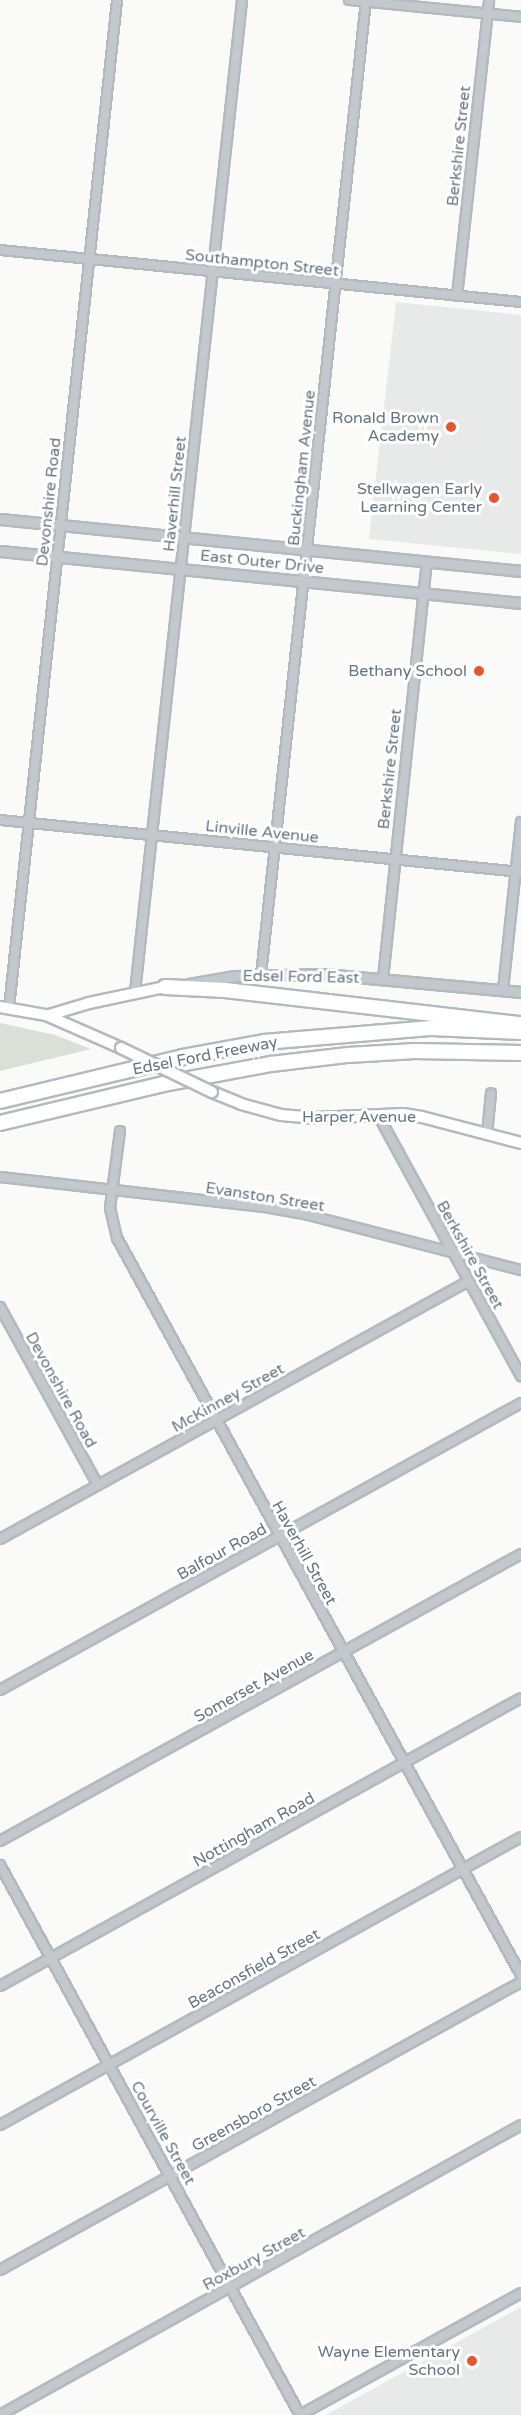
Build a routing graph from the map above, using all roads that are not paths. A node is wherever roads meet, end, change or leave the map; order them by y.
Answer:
1 (117, 0) edge
2 (242, 0) edge
3 (349, 0) edge
4 (489, 0) edge
5 (366, 1) edge
6 (487, 14) junction
7 (521, 17) edge
8 (0, 250) edge
9 (89, 260) junction
10 (212, 272) junction
11 (335, 284) junction
12 (457, 296) junction
13 (521, 302) edge
14 (0, 519) edge
15 (61, 525) junction
16 (184, 537) junction
17 (307, 550) junction
18 (0, 551) edge
19 (57, 557) junction
20 (426, 562) junction
21 (180, 569) junction
22 (521, 571) edge
23 (303, 581) junction
24 (422, 593) junction
25 (521, 603) edge
26 (0, 820) edge
27 (521, 822) edge
28 (28, 823) junction
29 (152, 835) junction
30 (275, 847) junction
31 (394, 858) junction
32 (518, 872) edge
33 (261, 975) junction
34 (383, 978) junction
35 (165, 987) junction
36 (503, 990) junction
37 (135, 992) junction
38 (521, 992) edge
39 (4, 1007) edge
40 (49, 1016) junction
41 (521, 1024) edge
42 (521, 1032) edge
43 (521, 1053) edge
44 (492, 1093) dead end
45 (0, 1101) edge
46 (378, 1115) junction
47 (0, 1123) edge
48 (120, 1131) dead end
49 (487, 1134) junction
50 (521, 1143) edge
51 (0, 1177) edge
52 (112, 1190) junction
53 (453, 1252) junction
54 (521, 1269) edge
55 (469, 1281) junction
56 (0, 1307) edge
57 (521, 1376) edge
58 (521, 1403) edge
59 (216, 1420) junction
60 (98, 1485) junction
61 (280, 1536) junction
62 (0, 1539) edge
63 (521, 1554) edge
64 (343, 1652) junction
65 (0, 1690) edge
66 (521, 1698) edge
67 (404, 1763) junction
68 (521, 1837) edge
69 (0, 1841) edge
70 (0, 1865) edge
71 (463, 1869) junction
72 (51, 1958) junction
73 (521, 1975) edge
74 (521, 1982) edge
75 (0, 1986) edge
76 (110, 2064) junction
77 (0, 2125) edge
78 (521, 2125) edge
79 (171, 2175) junction
80 (0, 2270) edge
81 (232, 2287) junction
82 (521, 2293) edge
83 (0, 2415) edge
84 (300, 2415) edge

1 - 9 street, Devonshire Road
2 - 10 street, Haverhill Street
3 - 5 street
4 - 6 street, Berkshire Street
5 - 6 street
5 - 11 street, Buckingham Avenue
6 - 7 street
6 - 12 street, Berkshire Street
8 - 9 street, Southampton Street
9 - 10 street, Southampton Street
9 - 15 street, Devonshire Road
10 - 11 street, Southampton Street
10 - 16 street, Haverhill Street
11 - 12 street, Southampton Street
11 - 17 street, Buckingham Avenue
12 - 13 street, Southampton Street
14 - 15 street, East Outer Drive
15 - 16 street, East Outer Drive
15 - 19 street, Devonshire Road
16 - 17 street, East Outer Drive
16 - 21 street, Haverhill Street
17 - 20 street, East Outer Drive
17 - 23 street, Buckingham Avenue
18 - 19 street, East Outer Drive
19 - 21 street, East Outer Drive
19 - 28 street, Devonshire Road
20 - 22 street, East Outer Drive
20 - 24 street, Berkshire Street
21 - 23 street, East Outer Drive
21 - 29 street, Haverhill Street
23 - 24 street, East Outer Drive
23 - 30 street, Buckingham Avenue
24 - 25 street, East Outer Drive
24 - 31 street, Berkshire Street
26 - 28 street, Linville Avenue
27 - 32 street
28 - 29 street, Linville Avenue
28 - 39 street, Devonshire Road
29 - 30 street, Linville Avenue
29 - 37 street, Haverhill Street
30 - 31 street, Linville Avenue
30 - 33 street, Buckingham Avenue
31 - 32 street, Linville Avenue
31 - 34 street, Berkshire Street
32 - 36 street
33 - 34 street, Edsel Ford East
33 - 35 street, Edsel Ford East
34 - 36 street, Edsel Ford East
35 - 37 main road, Edsel Ford East
35 - 41 highway
36 - 38 street, Edsel Ford East
37 - 40 main road, Edsel Ford East
39 - 40 main road, Harper Avenue
40 - 46 main road, Harper Avenue, bridge
42 - 45 highway, Edsel Ford Freeway
43 - 47 highway, Edsel Ford Freeway
44 - 49 street
46 - 49 main road, Harper Avenue
46 - 53 street, Berkshire Street
48 - 52 street, Haverhill Street
49 - 50 main road, Harper Avenue
51 - 52 street, Evanston Street
52 - 53 street, Evanston Street
52 - 59 street, Haverhill Street
53 - 54 street, Evanston Street
53 - 55 street, Berkshire Street
55 - 57 street, Berkshire Street
55 - 59 street, McKinney Street
56 - 60 street, Devonshire Road
58 - 61 street, Balfour Road
59 - 60 street, McKinney Street
59 - 61 street, Haverhill Street
60 - 62 street, McKinney Street
61 - 64 street, Haverhill Street
61 - 65 street, Balfour Road
63 - 64 street, Somerset Avenue
64 - 67 street, Haverhill Street
64 - 69 street, Somerset Avenue
66 - 67 street, Nottingham Road
67 - 71 street, Haverhill Street
67 - 72 street, Nottingham Road
68 - 71 street, Beaconsfield Street
70 - 72 street, Courville Street
71 - 73 street, Haverhill Street
71 - 76 street, Beaconsfield Street
72 - 75 street, Nottingham Road
72 - 76 street, Courville Street
74 - 79 street, Greensboro Street
76 - 77 street, Beaconsfield Street
76 - 79 street, Courville Street
78 - 81 street, Roxbury Street
79 - 80 street, Greensboro Street
79 - 81 street, Courville Street
81 - 83 street, Roxbury Street
81 - 84 street, Courville Street
82 - 84 street

